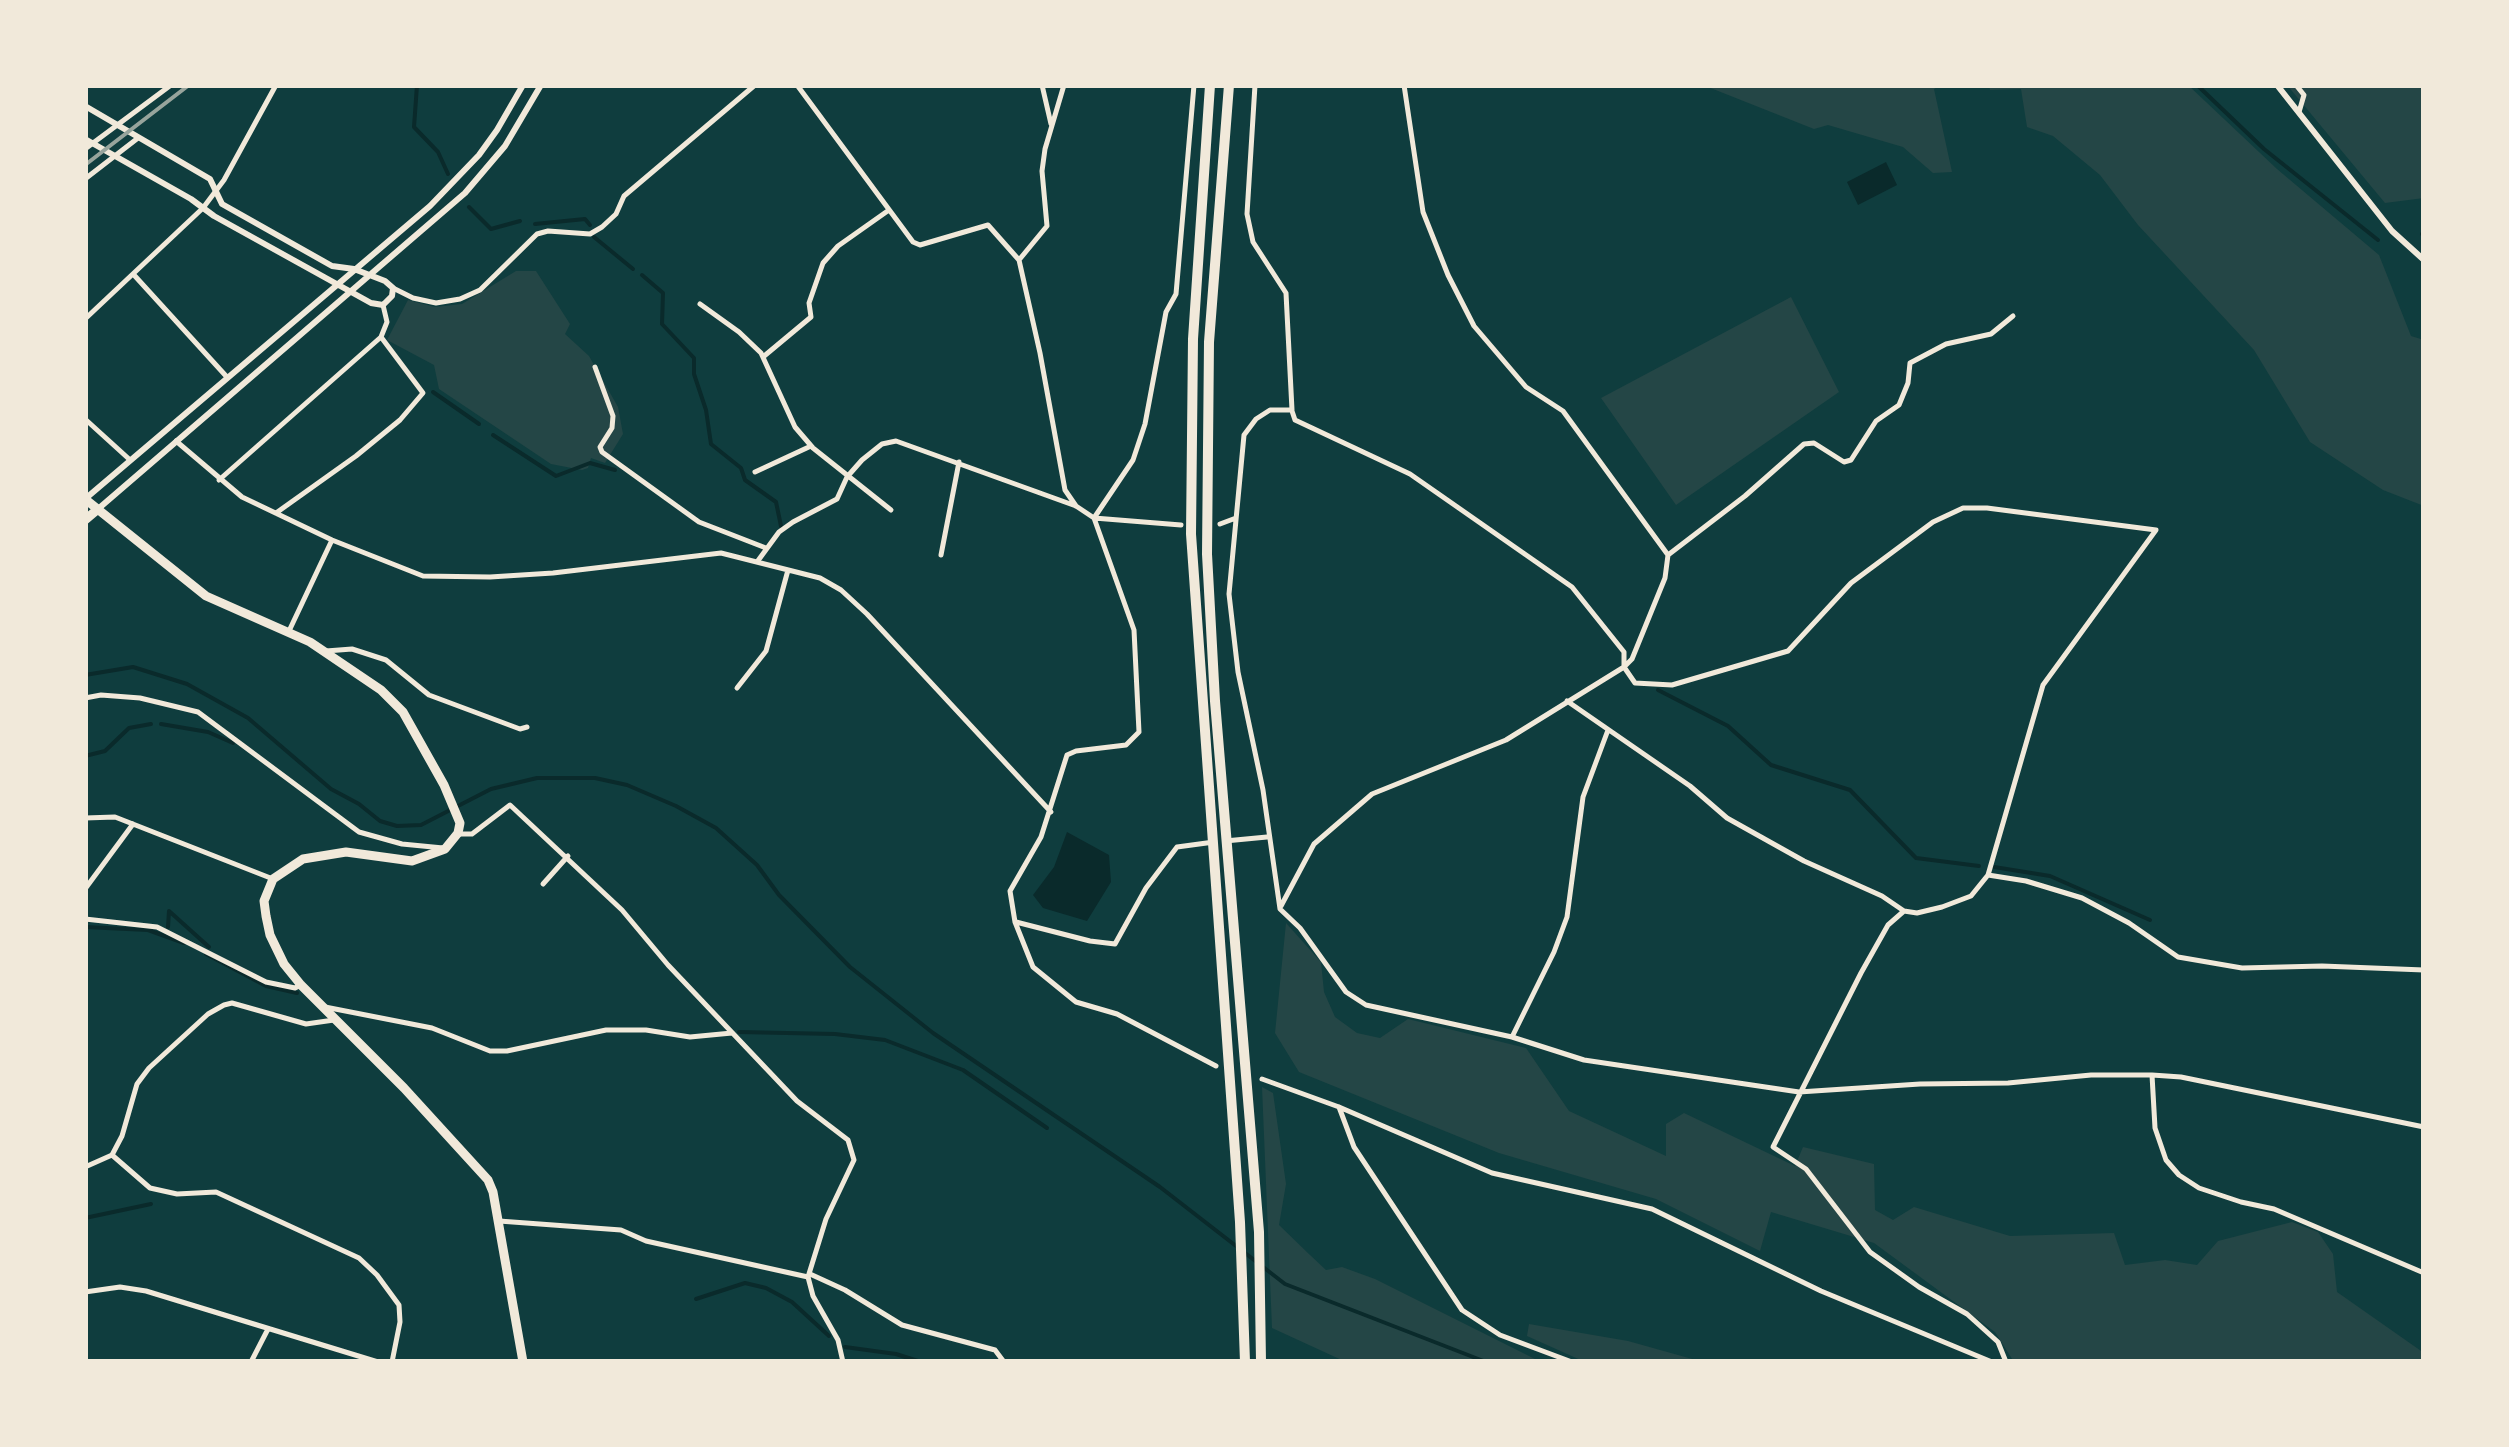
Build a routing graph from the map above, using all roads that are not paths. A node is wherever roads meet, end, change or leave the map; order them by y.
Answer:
1 (171, 85) edge
2 (276, 85) edge
3 (524, 85) edge
4 (540, 85) edge
5 (755, 85) edge
6 (798, 85) edge
7 (1042, 85) edge
8 (1064, 85) edge
9 (1194, 85) edge
10 (1210, 85) edge
11 (1230, 85) edge
12 (1255, 85) edge
13 (1404, 85) edge
14 (2278, 85) edge
15 (2296, 85) edge
16 (85, 106) edge
17 (2299, 112) junction
18 (120, 124) junction
19 (1052, 127) junction
20 (138, 138) junction
21 (89, 141) edge
22 (85, 149) edge
23 (115, 156) junction
24 (85, 179) edge
25 (215, 189) junction
26 (203, 208) junction
27 (889, 210) junction
28 (1018, 260) junction
29 (2424, 260) edge
30 (354, 269) junction
31 (133, 274) junction
32 (369, 276) junction
33 (338, 284) junction
34 (393, 288) junction
35 (352, 292) junction
36 (383, 304) junction
37 (700, 304) dead end
38 (2013, 316) dead end
39 (85, 319) edge
40 (381, 337) junction
41 (763, 357) junction
42 (595, 366) dead end
43 (226, 376) junction
44 (1292, 410) junction
45 (85, 419) edge
46 (176, 441) junction
47 (811, 446) junction
48 (129, 459) junction
49 (959, 462) junction
50 (755, 472) dead end
51 (847, 477) junction
52 (219, 480) junction
53 (85, 499) edge
54 (1076, 506) junction
55 (98, 509) junction
56 (891, 510) dead end
57 (276, 513) junction
58 (1094, 518) junction
59 (1236, 518) junction
60 (85, 520) edge
61 (1220, 524) dead end
62 (1181, 526) dead end
63 (332, 540) junction
64 (766, 548) junction
65 (1668, 554) junction
66 (940, 555) dead end
67 (757, 562) junction
68 (788, 570) junction
69 (290, 631) junction
70 (326, 651) junction
71 (1624, 667) junction
72 (738, 688) dead end
73 (85, 698) edge
74 (1567, 701) junction
75 (528, 728) dead end
76 (1608, 730) junction
77 (1050, 812) junction
78 (85, 818) edge
79 (133, 824) junction
80 (459, 828) junction
81 (1267, 837) junction
82 (445, 848) junction
83 (568, 856) junction
84 (1988, 875) junction
85 (273, 880) junction
86 (543, 884) dead end
87 (85, 888) edge
88 (1280, 909) junction
89 (1904, 911) junction
90 (85, 920) edge
91 (1014, 922) junction
92 (2424, 970) edge
93 (301, 986) junction
94 (324, 1007) junction
95 (338, 1020) junction
96 (732, 1033) junction
97 (1512, 1037) junction
98 (1216, 1066) dead end
99 (2152, 1075) junction
100 (1262, 1079) dead end
101 (1799, 1092) junction
102 (1339, 1107) junction
103 (2424, 1127) edge
104 (112, 1155) junction
105 (85, 1167) edge
106 (498, 1221) junction
107 (2424, 1273) edge
108 (809, 1275) junction
109 (85, 1292) edge
110 (268, 1329) junction
111 (251, 1362) edge
112 (378, 1362) edge
113 (392, 1362) edge
114 (523, 1362) edge
115 (843, 1362) edge
116 (1004, 1362) edge
117 (1245, 1362) edge
118 (1261, 1362) edge
119 (1572, 1362) edge
120 (1992, 1362) edge
121 (2006, 1362) edge

1 - 18 street
2 - 25 street
3 - 30 street
4 - 32 street
5 - 34 street
6 - 27 street
7 - 19 street
8 - 19 street
9 - 58 street
10 - 117 highway
11 - 118 highway
12 - 44 street
13 - 65 street
14 - 17 street
15 - 17 street
16 - 18 street
17 - 29 street
18 - 20 street
18 - 21 street
19 - 28 street
20 - 23 street
20 - 25 street
21 - 22 street
21 - 23 street
23 - 24 street
23 - 26 street
25 - 26 street
25 - 30 street
26 - 31 street
26 - 33 street
27 - 28 street
27 - 41 street
28 - 54 street
30 - 32 street
30 - 33 street
31 - 39 street
31 - 43 street
32 - 34 street
32 - 35 street
33 - 35 street
33 - 43 street
34 - 36 street
35 - 36 street
35 - 46 street
36 - 40 street
37 - 41 street
38 - 65 street
40 - 52 street
40 - 57 street
41 - 47 street
42 - 64 street
43 - 48 street
44 - 59 street
44 - 71 street
45 - 48 street
46 - 52 street
46 - 55 street
47 - 50 street
47 - 51 street
48 - 53 street
49 - 51 street
49 - 54 street
49 - 66 street
51 - 56 street
51 - 64 street
52 - 57 street
53 - 55 main road
54 - 58 street
55 - 60 main road
55 - 69 main road
57 - 63 street
58 - 62 street
58 - 77 street
59 - 61 street
59 - 81 street
63 - 67 street
63 - 69 street
64 - 67 street
65 - 71 street
67 - 68 street
68 - 72 street
68 - 77 street
69 - 70 main road
70 - 75 street
70 - 80 main road
71 - 74 street
71 - 84 street
73 - 82 street
74 - 76 street
74 - 88 street
76 - 89 street
76 - 97 street
77 - 91 street
78 - 79 street
79 - 85 street
79 - 87 street
80 - 82 main road
80 - 83 street
81 - 88 street
81 - 91 street
82 - 85 main road
83 - 86 street
83 - 96 street
84 - 89 street
84 - 92 street
85 - 93 main road
88 - 97 street
89 - 101 street
90 - 93 street
91 - 98 street
93 - 94 main road
94 - 95 main road
94 - 96 street
95 - 104 street
95 - 106 main road
96 - 108 street
97 - 101 street
99 - 101 street
99 - 103 street
99 - 107 street
100 - 102 street
101 - 121 street
102 - 119 street
102 - 120 street
104 - 105 street
104 - 113 street
106 - 108 street
106 - 114 main road
108 - 115 street
108 - 116 street
109 - 110 street
110 - 111 street
110 - 112 street

